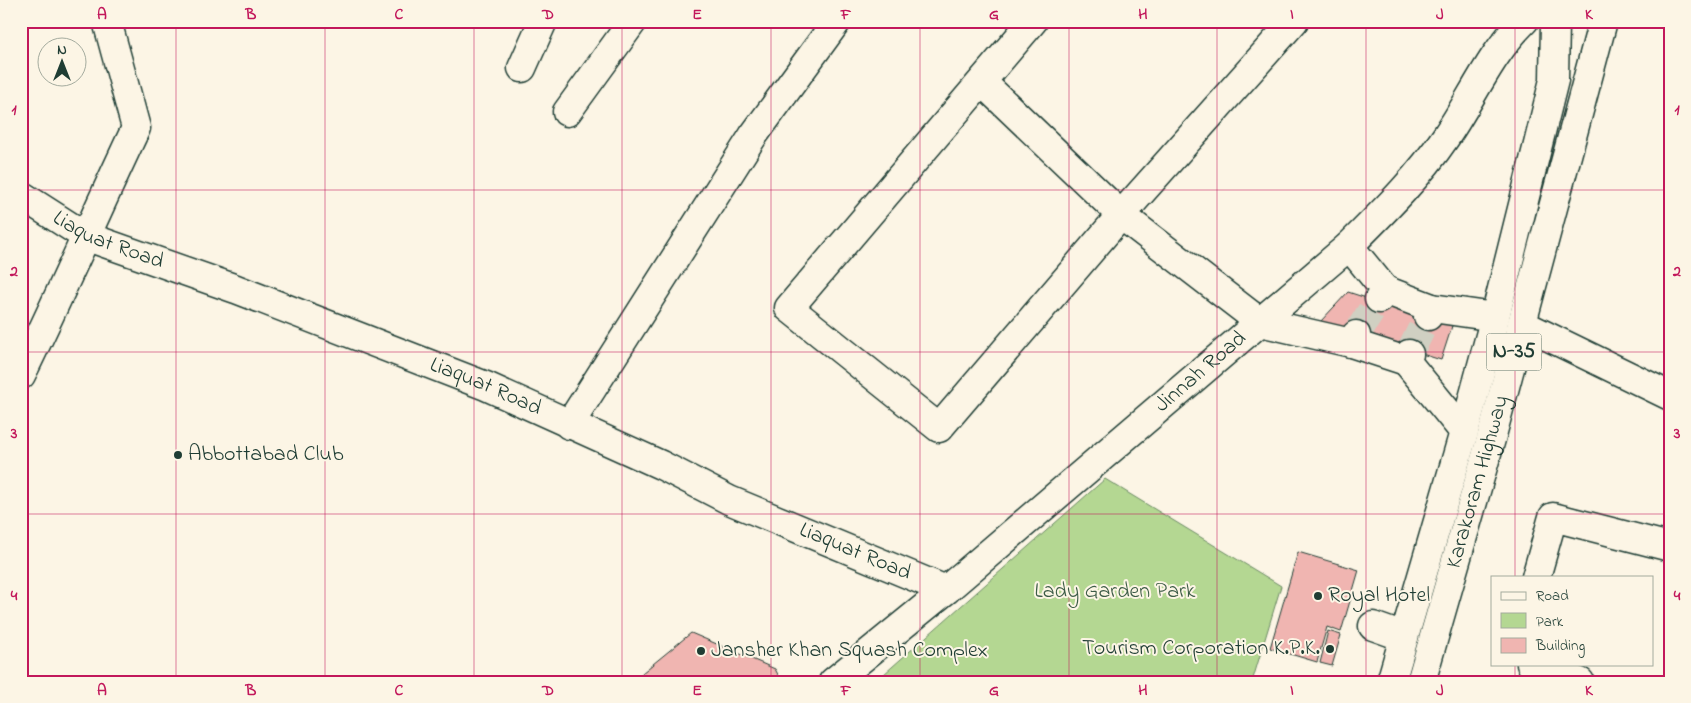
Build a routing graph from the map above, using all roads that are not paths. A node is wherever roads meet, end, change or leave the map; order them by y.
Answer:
1 (107, 21) edge
2 (543, 21) edge
3 (633, 21) edge
4 (837, 21) edge
5 (1033, 21) edge
6 (1294, 21) edge
7 (1524, 21) edge
8 (1555, 21) edge
9 (1603, 21) edge
10 (522, 68) dead end
11 (982, 82) junction
12 (567, 112) dead end
13 (21, 194) edge
14 (1121, 215) junction
15 (85, 236) junction
16 (1349, 246) junction
17 (1494, 317) junction
18 (1260, 322) junction
19 (1522, 324) junction
20 (21, 375) edge
21 (1670, 396) edge
22 (569, 425) junction
23 (1464, 432) junction
24 (1670, 547) edge
25 (1536, 576) edge
26 (946, 590) junction
27 (1373, 626) dead end
28 (1404, 637) junction
29 (1536, 666) edge
30 (833, 682) edge
31 (1391, 682) edge
32 (1421, 682) edge
33 (1580, 682) edge

1 - 15 main road
2 - 10 main road
3 - 12 main road
4 - 22 main road
5 - 11 main road
6 - 14 main road
7 - 16 main road, Jinnah Road
8 - 17 main road, Karakoram Highway / N-35
9 - 19 main road, Karakoram Highway / N-35
11 - 14 main road
11 - 14 main road
13 - 15 main road, Liaquat Road
14 - 18 main road
15 - 20 main road
15 - 22 main road, Liaquat Road
16 - 17 main road
16 - 18 main road, Jinnah Road
17 - 23 main road, Karakoram Highway / N-35
18 - 23 main road
18 - 26 main road, Jinnah Road
19 - 21 main road
19 - 32 main road, Karakoram Highway / N-35
22 - 26 main road, Liaquat Road
23 - 28 main road, Karakoram Highway / N-35
24 - 25 main road
26 - 30 main road, Jinnah Road
27 - 28 main road
28 - 31 main road, Karakoram Highway / N-35
29 - 33 main road

